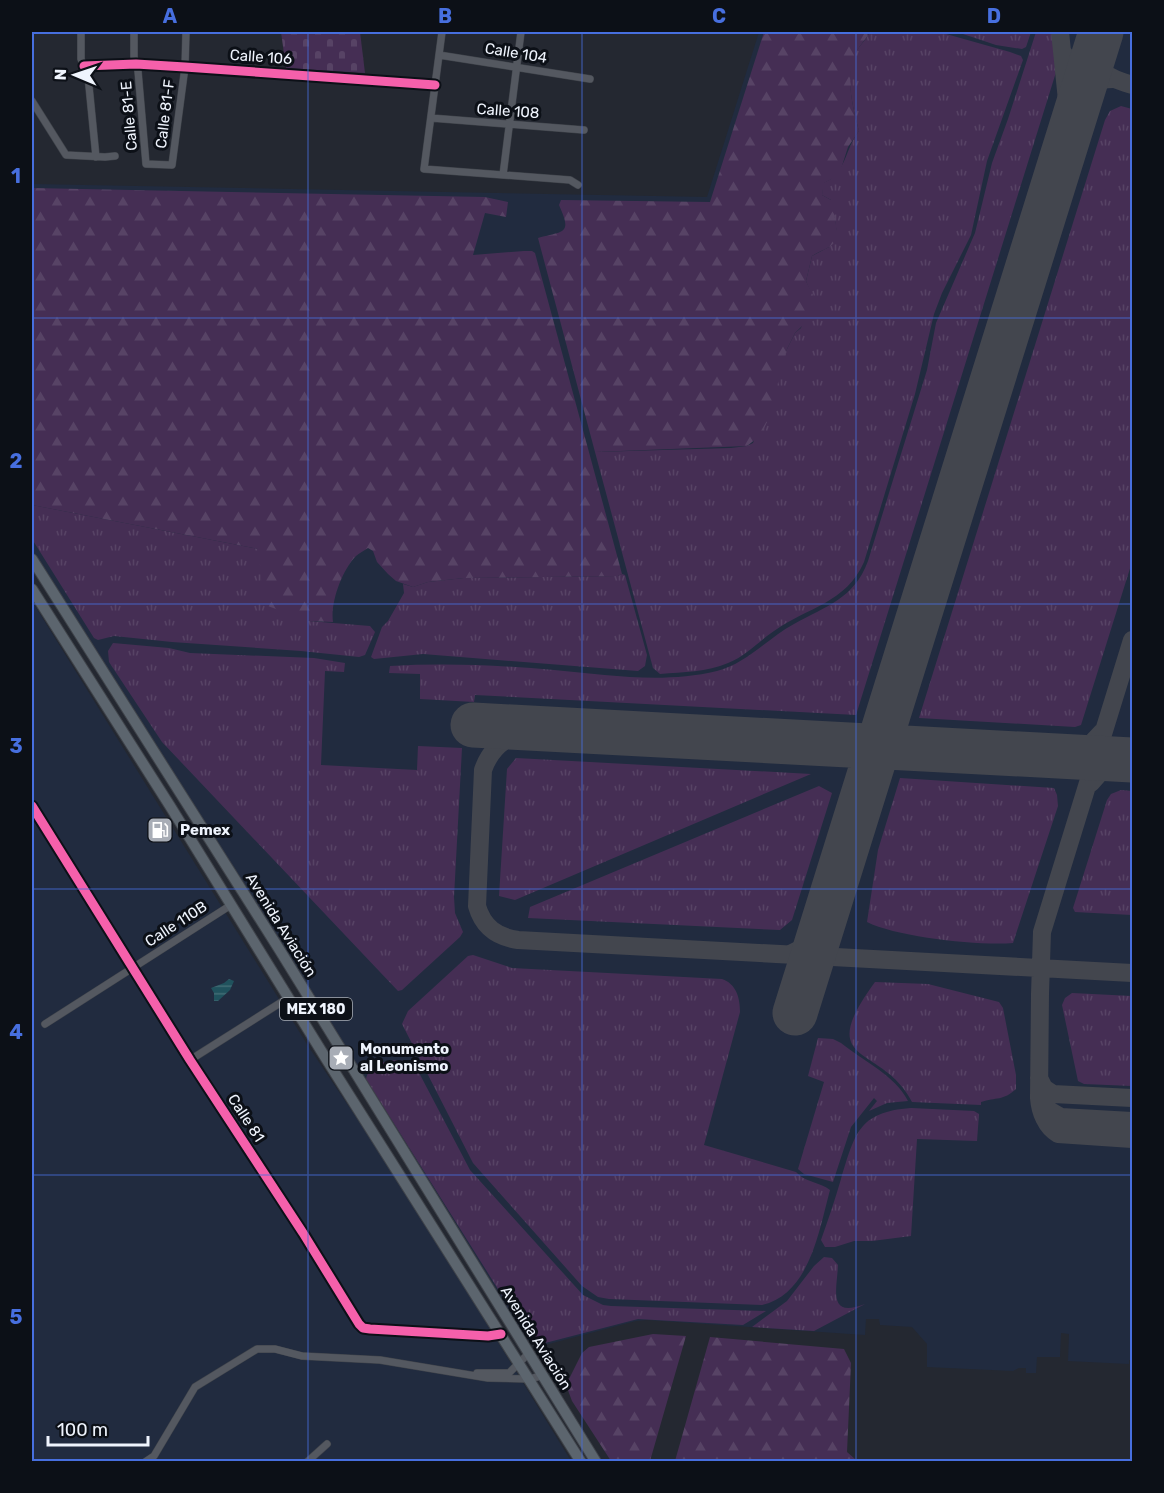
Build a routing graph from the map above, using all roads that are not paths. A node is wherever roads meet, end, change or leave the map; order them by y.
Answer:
1 (81, 32) edge
2 (134, 32) edge
3 (186, 32) edge
4 (442, 32) edge
5 (521, 32) edge
6 (439, 55) junction
7 (136, 64) junction
8 (84, 66) junction
9 (185, 67) junction
10 (517, 67) junction
11 (590, 79) dead end
12 (435, 85) junction
13 (32, 100) edge
14 (431, 118) junction
15 (509, 124) junction
16 (584, 130) dead end
17 (115, 156) dead end
18 (96, 157) junction
19 (172, 165) joint
20 (503, 175) junction
21 (578, 185) dead end
22 (32, 559) edge
23 (32, 589) edge
24 (32, 806) edge
25 (231, 905) junction
26 (134, 968) junction
27 (288, 998) junction
28 (45, 1024) dead end
29 (190, 1060) junction
30 (501, 1334) junction
31 (528, 1354) junction
32 (519, 1363) junction
33 (469, 1374) junction
34 (541, 1376) junction
35 (529, 1379) junction
36 (327, 1444) dead end
37 (145, 1461) edge
38 (307, 1461) edge
39 (581, 1461) edge
40 (596, 1461) edge

1 - 8 street
2 - 7 street, Calle 81-E
3 - 9 street, Calle 81-F
4 - 6 street
5 - 10 street
6 - 10 street, Calle 104
6 - 12 street
7 - 8 street, Calle 106
7 - 9 street, Calle 106
7 - 19 street, Calle 81-E
8 - 18 street
9 - 12 street, Calle 106
9 - 19 street, Calle 81-F
10 - 11 street, Calle 104
10 - 15 street
12 - 14 street
13 - 18 street
14 - 15 street, Calle 108
14 - 20 street
15 - 16 street, Calle 108
15 - 20 street
17 - 18 street
20 - 21 street
22 - 31 main road, Avenida Aviación / MEX 180
23 - 25 main road, Avenida Aviación / MEX 180
24 - 26 street, Calle 81
25 - 26 street, Calle 110B
25 - 27 main road, Avenida Aviación / MEX 180
26 - 28 street, Calle 110B
26 - 29 street, Calle 81
27 - 29 street
27 - 30 main road, Avenida Aviación / MEX 180
29 - 30 street, Calle 81
30 - 32 main road, Avenida Aviación / MEX 180
31 - 32 street
31 - 34 main road, Avenida Aviación / MEX 180
32 - 33 street
32 - 35 main road, Avenida Aviación / MEX 180
33 - 35 street
33 - 37 street
34 - 35 street
34 - 40 main road, Avenida Aviación / MEX 180
35 - 39 main road, Avenida Aviación / MEX 180
36 - 38 street

